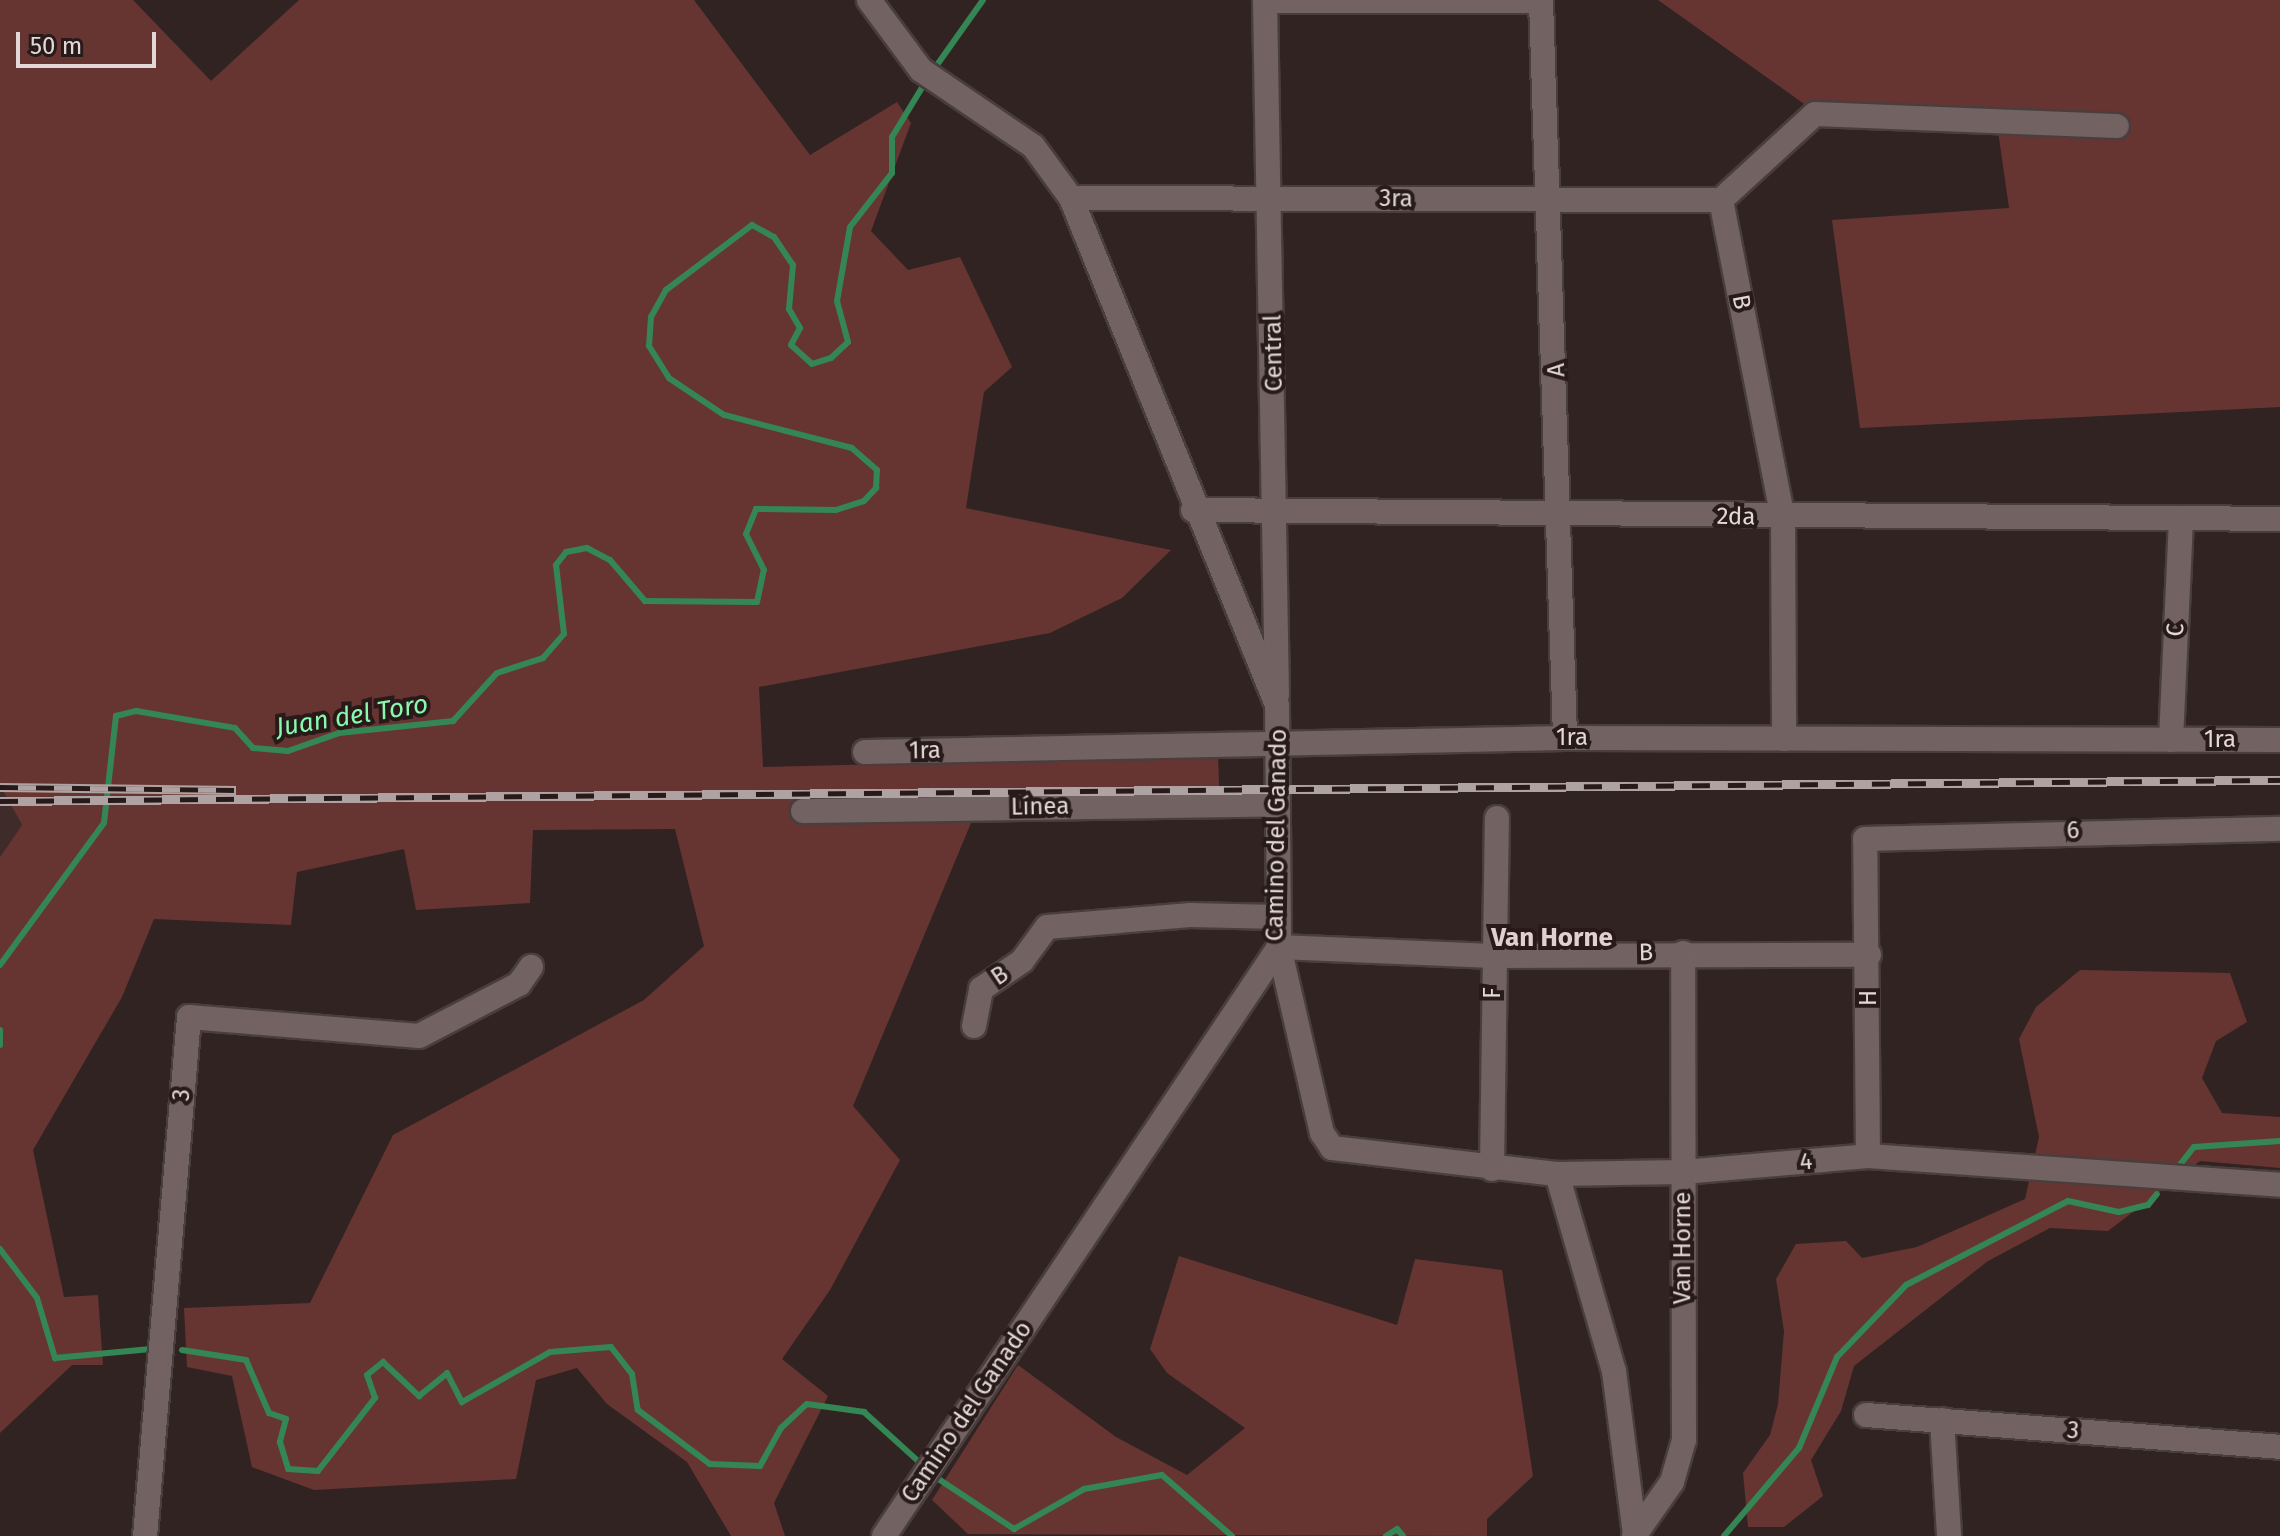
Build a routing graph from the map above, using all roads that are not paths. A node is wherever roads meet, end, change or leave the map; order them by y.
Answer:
1 (869, 0) edge
2 (1265, 1) edge
3 (1541, 1) edge
4 (2117, 126) dead end
5 (1071, 198) junction
6 (1271, 198) junction
7 (1721, 200) junction
8 (1552, 201) junction
9 (1193, 510) junction
10 (1276, 512) junction
11 (1562, 516) junction
12 (1783, 518) junction
13 (2181, 519) junction
14 (2280, 519) edge
15 (1277, 705) junction
16 (1565, 738) junction
17 (1784, 739) junction
18 (2171, 740) junction
19 (2280, 740) edge
20 (1280, 743) junction
21 (865, 752) dead end
22 (1277, 804) junction
23 (803, 811) dead end
24 (1497, 818) dead end
25 (2280, 829) edge
26 (1865, 839) joint
27 (1279, 917) junction
28 (1279, 947) junction
29 (1683, 953) junction
30 (1869, 955) junction
31 (1493, 956) junction
32 (531, 967) dead end
33 (974, 1026) dead end
34 (1868, 1156) junction
35 (1492, 1169) junction
36 (1683, 1172) junction
37 (1557, 1174) junction
38 (2280, 1185) edge
39 (1866, 1415) dead end
40 (1942, 1420) junction
41 (2280, 1447) edge
42 (1634, 1532) edge
43 (145, 1536) edge
44 (884, 1536) edge
45 (1949, 1536) edge

1 - 5 street, Camino del Ganado
2 - 3 street
2 - 6 street, Central
3 - 8 street, A
4 - 7 street
5 - 6 street, 3ra
5 - 9 street, Camino del Ganado
6 - 8 street, 3ra
6 - 10 street, Central
7 - 8 street, 3ra
7 - 12 street, B
8 - 11 street, A
9 - 10 street, 2da
9 - 15 street, Camino del Ganado
10 - 11 street, 2da
10 - 15 street, Central
11 - 12 street, 2da
11 - 16 street, A
12 - 13 street, 2da
12 - 17 street, B
13 - 14 street, 2da
13 - 18 street, C
15 - 20 street, Camino del Ganado
16 - 17 street, 1ra
16 - 20 street, 1ra
17 - 18 street, 1ra
18 - 19 street, 1ra
20 - 21 street, 1ra
20 - 22 street, Camino del Ganado
22 - 23 street, Línea
22 - 27 street, Camino del Ganado
24 - 31 street, F
25 - 26 street, 6
26 - 30 street, H
27 - 28 street, Camino del Ganado
27 - 33 street, B
28 - 31 street, B
28 - 35 street, 4
28 - 44 street, Camino del Ganado
29 - 30 street, B
29 - 31 street, B
29 - 36 street, Van Horne
30 - 34 street, H
31 - 35 street, F
32 - 43 street, 3
34 - 36 street, 4
34 - 38 street, 4
35 - 37 street, 4
36 - 37 street, 4
36 - 42 street, Van Horne
37 - 42 street, Van Horne
39 - 40 street, 3
40 - 41 street, 3
40 - 45 street

